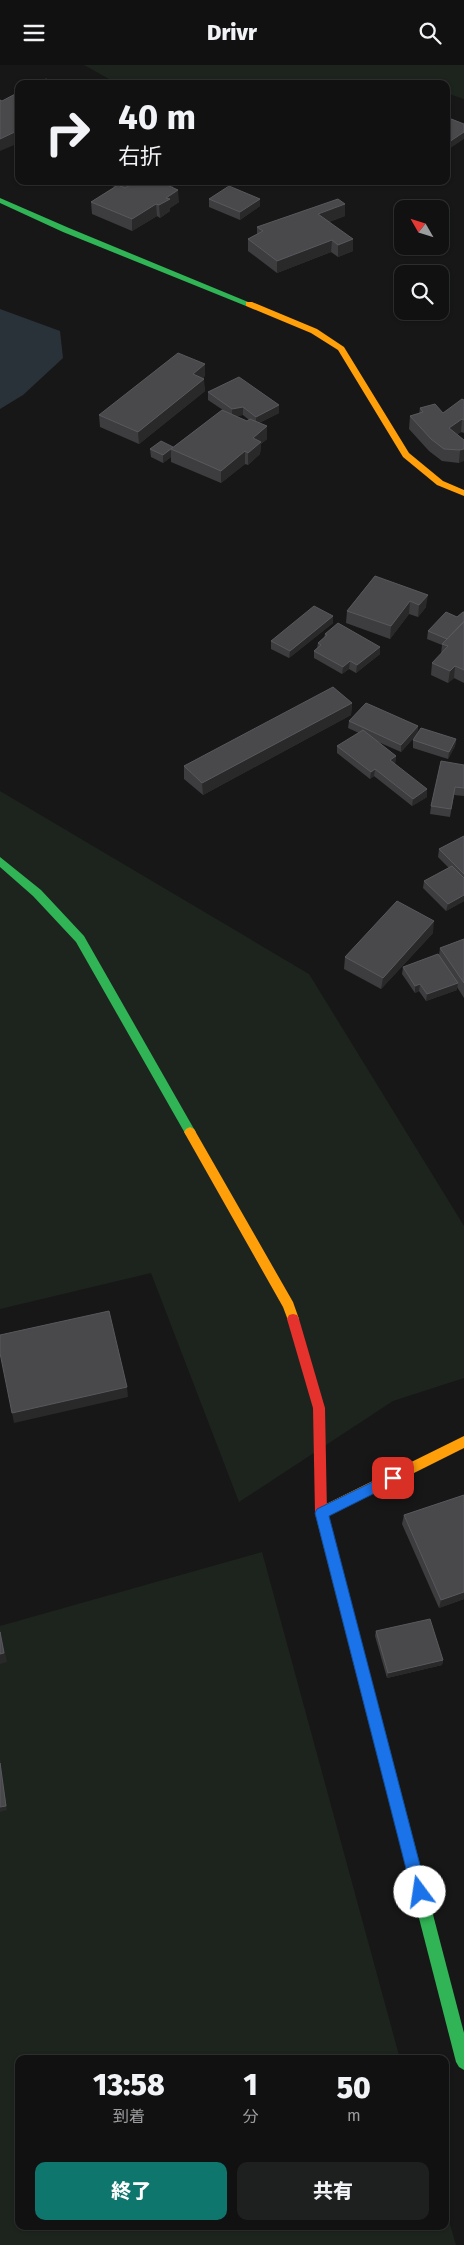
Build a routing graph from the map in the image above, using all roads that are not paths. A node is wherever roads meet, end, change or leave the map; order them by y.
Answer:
1 (0, 199) edge
2 (464, 493) edge
3 (0, 861) edge
4 (464, 1442) edge
5 (321, 1513) junction
6 (464, 2062) edge

1 - 2 street
3 - 5 street
4 - 5 street
5 - 6 street

